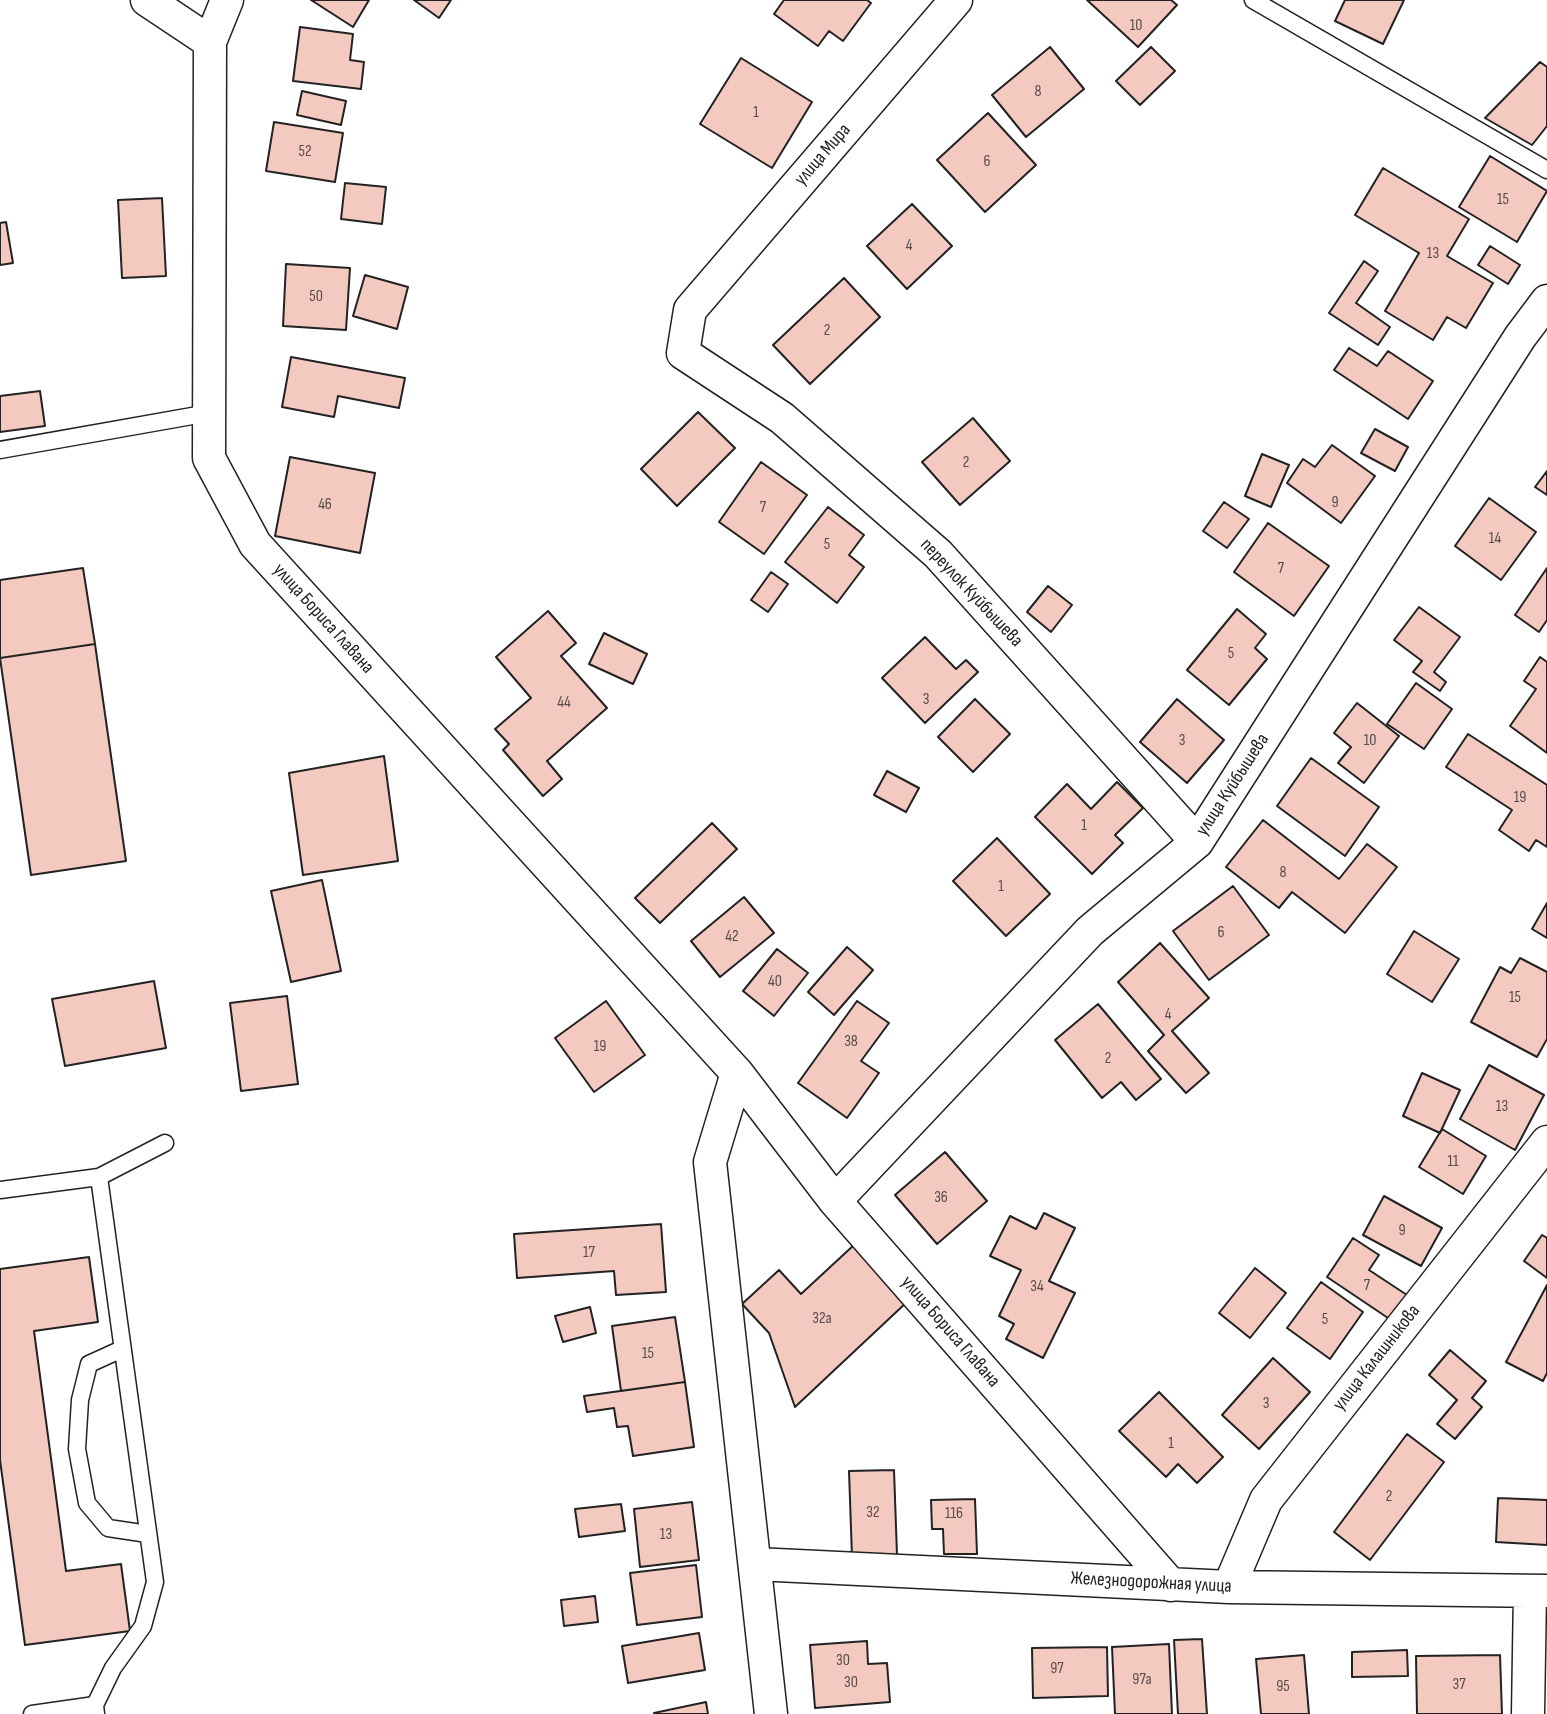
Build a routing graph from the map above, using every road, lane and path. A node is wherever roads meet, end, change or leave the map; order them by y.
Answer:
1 (147, 0) edge
2 (228, 0) edge
3 (956, 0) edge
4 (1253, 0) edge
5 (210, 42) junction
6 (1547, 170) edge
7 (1547, 301) edge
8 (690, 310) joint
9 (209, 413) junction
10 (0, 450) edge
11 (1197, 842) junction
12 (737, 1073) junction
13 (1547, 1142) edge
14 (165, 1143) dead end
15 (99, 1177) junction
16 (0, 1190) edge
17 (835, 1201) junction
18 (122, 1349) junction
19 (148, 1534) junction
20 (756, 1564) junction
21 (1171, 1585) junction
22 (1229, 1587) junction
23 (1539, 1591) edge
24 (95, 1710) edge
25 (32, 1714) edge
26 (771, 1714) edge
27 (1528, 1714) edge

1 - 5 street
2 - 5 street
3 - 8 street, улица Мира
4 - 6 lane
5 - 9 street, улица Бориса Главана
7 - 11 street, улица Куйбышева
8 - 11 street, переулок Куйбышева
9 - 10 lane
9 - 12 street, улица Бориса Главана
11 - 17 street, улица Куйбышева
12 - 17 street, улица Бориса Главана
12 - 20 street
13 - 22 street, улица Калашникова
14 - 15 lane
15 - 16 lane
15 - 18 lane
17 - 21 street, улица Бориса Главана
18 - 19 lane
18 - 19 lane
19 - 24 lane
20 - 21 street, Железнодорожная улица
20 - 26 street
21 - 22 street, Железнодорожная улица
22 - 23 street, Железнодорожная улица
23 - 27 street
24 - 25 lane

